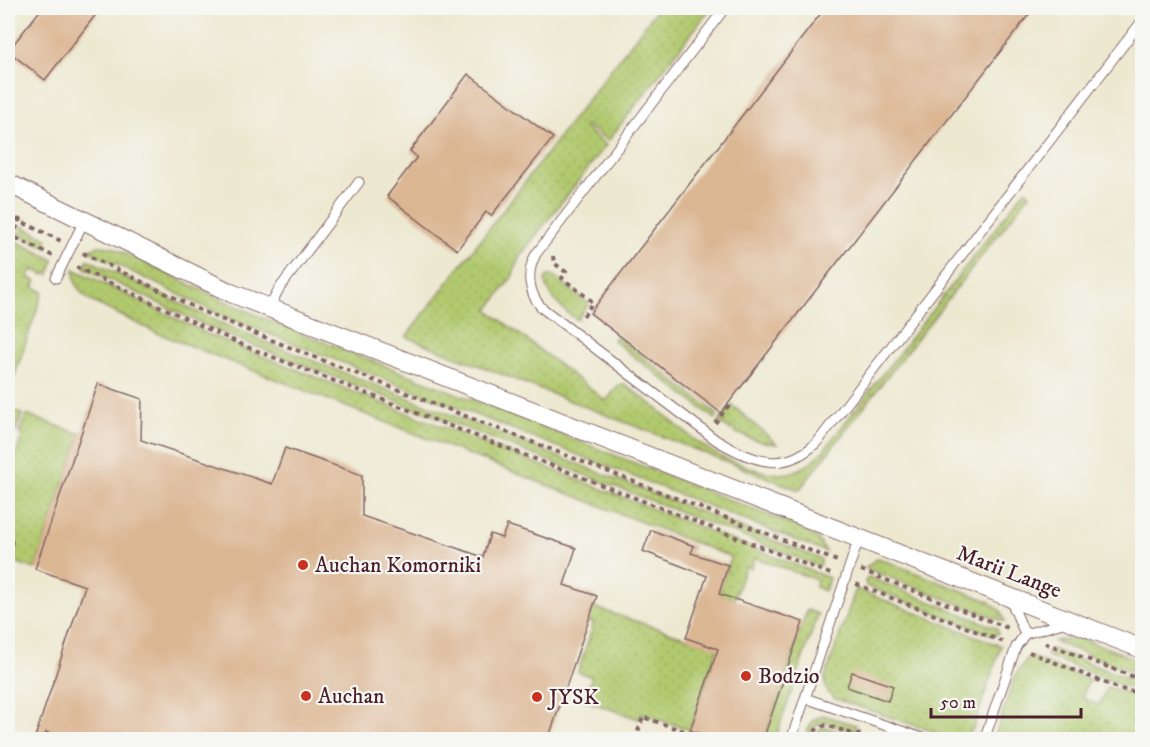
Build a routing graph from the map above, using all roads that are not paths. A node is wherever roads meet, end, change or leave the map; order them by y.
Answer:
1 (725, 8) edge
2 (1143, 21) edge
3 (359, 182) dead end
4 (8, 183) edge
5 (84, 221) junction
6 (56, 278) dead end
7 (269, 308) junction
8 (859, 538) junction
9 (1005, 596) junction
10 (1073, 622) junction
11 (1025, 634) junction
12 (1143, 649) edge
13 (805, 698) junction
14 (791, 740) edge
15 (928, 740) edge
16 (984, 740) edge

1 - 2 lane
3 - 7 lane
4 - 5 street, Marii Lange
5 - 6 lane
5 - 7 street, Marii Lange
7 - 8 street, Marii Lange
8 - 9 street, Marii Lange
8 - 13 lane
9 - 10 street, Marii Lange
9 - 11 lane
10 - 11 lane
10 - 12 street, Marii Lange
11 - 16 lane
13 - 14 lane
13 - 15 lane

